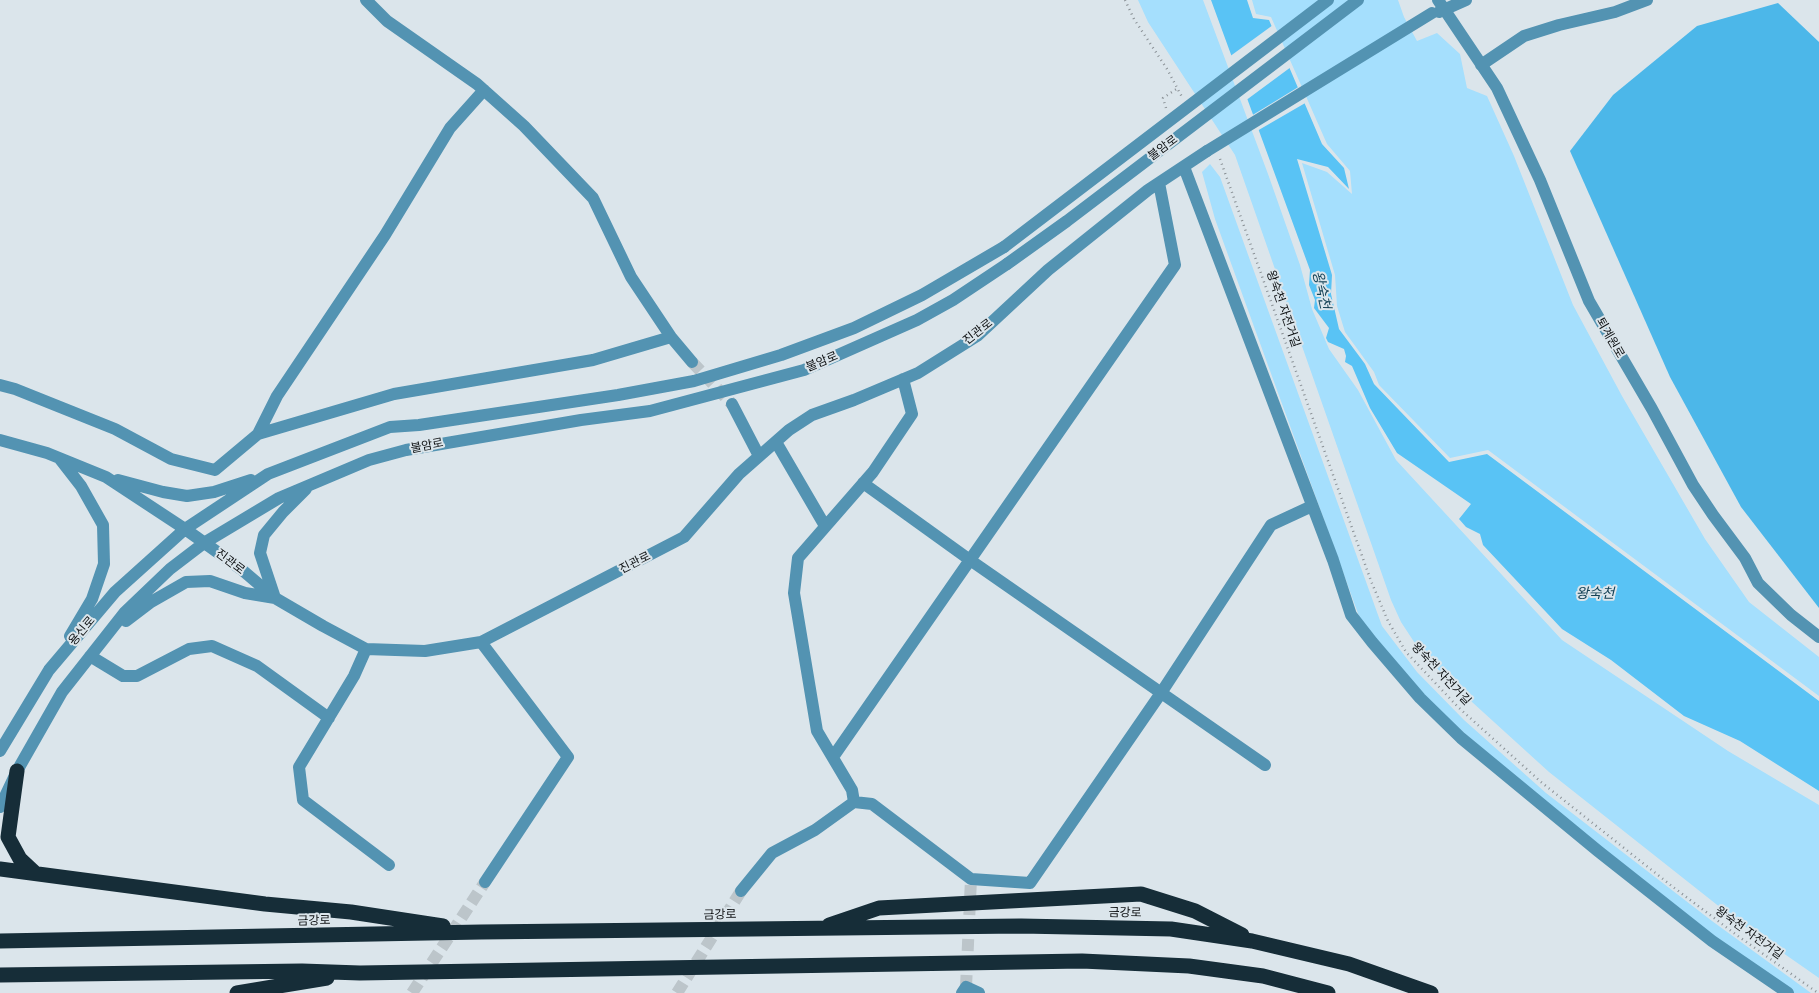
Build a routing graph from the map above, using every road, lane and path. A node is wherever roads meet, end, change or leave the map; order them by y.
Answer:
1 (366, 0) edge
2 (1125, 0) edge
3 (1328, 0) edge
4 (1358, 0) edge
5 (1466, 0) edge
6 (1647, 0) edge
7 (1442, 5) edge
8 (1481, 65) junction
9 (1167, 69) dead end
10 (1178, 88) dead end
11 (484, 90) junction
12 (1164, 98) dead end
13 (1184, 167) junction
14 (1225, 169) dead end
15 (1159, 183) junction
16 (672, 337) junction
17 (692, 362) tunnel mouth
18 (903, 379) junction
19 (0, 385) edge
20 (732, 404) tunnel mouth
21 (258, 434) junction
22 (0, 440) edge
23 (776, 442) junction
24 (760, 456) junction
25 (58, 458) junction
26 (268, 474) junction
27 (106, 477) junction
28 (863, 482) junction
29 (312, 484) junction
30 (1312, 506) junction
31 (825, 526) junction
32 (185, 529) junction
33 (204, 543) junction
34 (970, 560) junction
35 (275, 598) junction
36 (107, 634) junction
37 (1819, 637) edge
38 (481, 642) junction
39 (366, 648) junction
40 (90, 656) junction
41 (49, 670) junction
42 (1161, 693) junction
43 (329, 718) junction
44 (0, 750) edge
45 (833, 757) junction
46 (1265, 765) dead end
47 (17, 772) junction
48 (854, 802) junction
49 (0, 807) edge
50 (389, 865) dead end
51 (0, 869) edge
52 (35, 873) junction
53 (485, 882) tunnel mouth
54 (741, 891) tunnel mouth
55 (818, 929) junction
56 (481, 932) junction
57 (0, 941) edge
58 (1252, 941) junction
59 (360, 973) junction
60 (0, 976) edge
61 (237, 993) edge
62 (962, 993) edge
63 (980, 993) edge
64 (1328, 993) edge
65 (1431, 993) edge
66 (1788, 993) edge
67 (1818, 993) edge

1 - 11 street
2 - 9 path
3 - 26 street, 불암로, bridge
4 - 29 street, 불암로, bridge
5 - 7 street
6 - 8 street
7 - 8 street, 퇴계원로
7 - 13 street, 진관로, bridge
8 - 37 street, 퇴계원로
10 - 12 path
11 - 16 street
11 - 21 street
13 - 15 street, 진관로
13 - 30 street
14 - 67 path, 왕숙천 자전거길
15 - 18 street, 진관로
15 - 34 street
16 - 17 street
16 - 21 street
18 - 23 street, 진관로
18 - 28 street
19 - 21 street
20 - 24 street
22 - 25 street, 진관로
23 - 24 street, 진관로
23 - 31 street
24 - 38 street, 진관로
25 - 27 street, 진관로
25 - 41 street
26 - 27 street
26 - 32 street, 불암로
27 - 32 street, 진관로
28 - 31 street
28 - 34 street
29 - 33 street, 불암로
29 - 35 street
30 - 42 street
30 - 66 street
31 - 45 street
32 - 33 street, 진관로
32 - 41 street, 용신로
33 - 35 street, 진관로
33 - 36 street, 불암로
34 - 42 street
34 - 45 street
35 - 36 street
35 - 39 street, 진관로
36 - 40 street
38 - 39 street, 진관로
38 - 53 street
39 - 43 street
40 - 43 street
40 - 47 street
41 - 44 street, 용신로
42 - 46 street
42 - 48 street
43 - 50 street
45 - 48 street
47 - 49 street
47 - 52 highway
48 - 54 street
51 - 52 highway
52 - 56 highway
55 - 56 highway, 금강로
55 - 58 highway, 금강로
55 - 58 highway
56 - 57 highway, 금강로
58 - 65 highway, 금강로
59 - 60 highway
59 - 61 highway
59 - 64 highway
62 - 63 street

